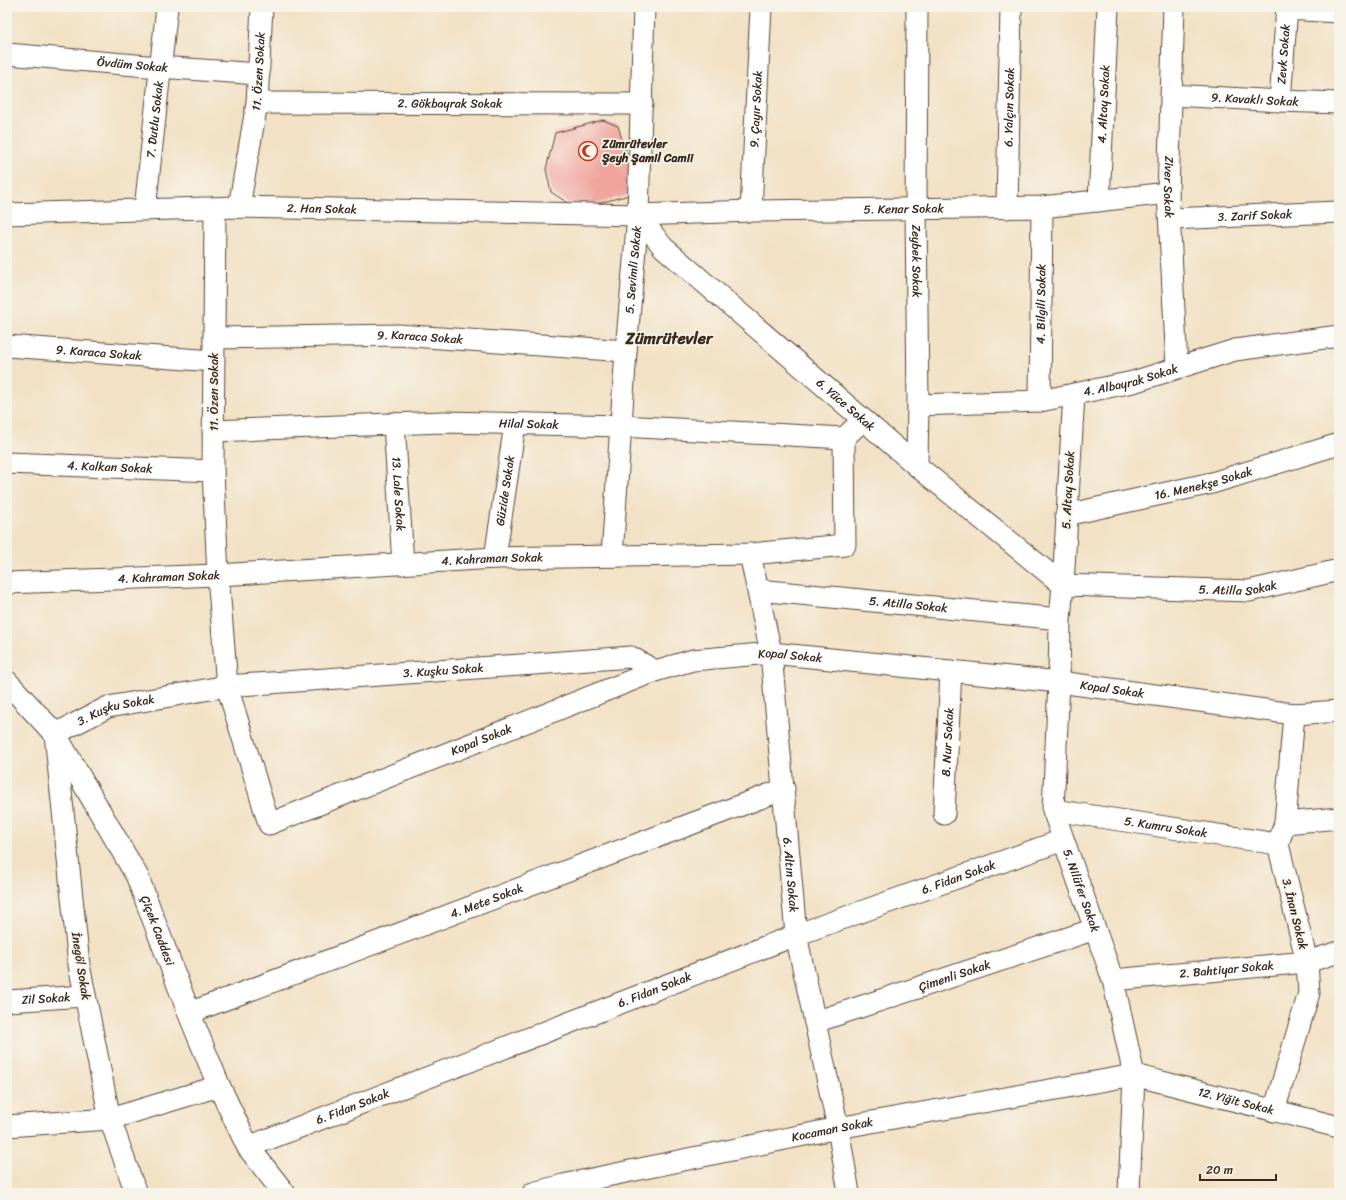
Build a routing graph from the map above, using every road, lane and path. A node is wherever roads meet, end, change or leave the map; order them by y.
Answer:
1 (167, 7) edge
2 (262, 7) edge
3 (644, 7) edge
4 (761, 7) edge
5 (917, 7) edge
6 (1011, 7) edge
7 (1108, 7) edge
8 (1174, 7) edge
9 (1287, 8) edge
10 (1339, 12) edge
11 (7, 54) edge
12 (159, 67) junction
13 (259, 74) junction
14 (1172, 95) junction
15 (1280, 101) junction
16 (257, 103) junction
17 (1339, 103) edge
18 (642, 104) junction
19 (1168, 193) junction
20 (1099, 201) junction
21 (239, 207) junction
22 (1042, 207) junction
23 (1007, 208) junction
24 (145, 209) junction
25 (215, 209) junction
26 (916, 209) junction
27 (751, 211) junction
28 (1339, 212) edge
29 (7, 214) edge
30 (638, 215) junction
31 (1170, 219) junction
32 (1339, 336) edge
33 (214, 338) junction
34 (7, 346) edge
35 (626, 351) junction
36 (214, 361) junction
37 (1177, 367) junction
38 (1074, 394) junction
39 (1040, 401) junction
40 (918, 405) junction
41 (863, 420) junction
42 (394, 424) junction
43 (516, 424) junction
44 (621, 426) junction
45 (213, 431) junction
46 (844, 438) junction
47 (1339, 444) edge
48 (7, 463) edge
49 (917, 466) junction
50 (213, 471) junction
51 (1066, 515) junction
52 (750, 554) junction
53 (612, 556) junction
54 (495, 558) junction
55 (403, 564) junction
56 (1339, 570) edge
57 (218, 575) junction
58 (7, 583) edge
59 (1063, 585) junction
60 (758, 590) junction
61 (1060, 619) junction
62 (771, 653) junction
63 (655, 671) junction
64 (951, 671) junction
65 (7, 682) edge
66 (1059, 682) junction
67 (228, 686) junction
68 (1339, 711) edge
69 (1294, 714) junction
70 (55, 734) junction
71 (784, 790) junction
72 (1053, 810) junction
73 (944, 814) dead end
74 (1339, 818) edge
75 (1285, 823) junction
76 (1063, 840) junction
77 (1278, 844) junction
78 (1095, 929) junction
79 (796, 935) junction
80 (1339, 952) edge
81 (1307, 962) junction
82 (1113, 980) junction
83 (85, 996) junction
84 (7, 1002) edge
85 (189, 1013) junction
86 (815, 1022) junction
87 (1134, 1075) junction
88 (219, 1086) junction
89 (1274, 1111) junction
90 (110, 1119) junction
91 (7, 1126) edge
92 (1339, 1127) edge
93 (838, 1128) junction
94 (248, 1147) junction
95 (136, 1193) edge
96 (284, 1193) edge
97 (533, 1193) edge
98 (849, 1193) edge
99 (1129, 1193) edge

1 - 12 street, 7. Dutlu Sokak
2 - 13 street, 11. Özen Sokak
3 - 18 street, 5. Sevimli Sokak
4 - 27 street, 9. Çayır Sokak
5 - 26 street, Zeybek Sokak
6 - 23 street, 6. Yalçın Sokak
7 - 20 street, 4. Altay Sokak
8 - 14 street, Ziver Sokak
9 - 10 street
9 - 15 street, Zevk Sokak
11 - 12 street, Övdüm Sokak
12 - 13 street, Övdüm Sokak
12 - 24 street, 7. Dutlu Sokak
13 - 16 street, 11. Özen Sokak
14 - 15 street, 9. Kavaklı Sokak
14 - 19 street, Ziver Sokak
15 - 17 street, 9. Kavaklı Sokak
16 - 18 street, 2. Gökbayrak Sokak
16 - 21 street, 11. Özen Sokak
18 - 30 street, 5. Sevimli Sokak
19 - 20 street, 5. Kenar Sokak
19 - 31 street, Ziver Sokak
20 - 22 street, 5. Kenar Sokak
21 - 25 street, 2. Han Sokak
21 - 30 street, 2. Han Sokak
22 - 23 street, 5. Kenar Sokak
22 - 39 street, 4. Bilgili Sokak
23 - 26 street, 5. Kenar Sokak
24 - 25 street, 2. Han Sokak
24 - 29 street, 2. Han Sokak
25 - 33 street, 11. Özen Sokak
26 - 27 street, 5. Kenar Sokak
26 - 40 street, Zeybek Sokak
27 - 30 street, 5. Kenar Sokak
28 - 31 street, 3. Zarif Sokak
30 - 35 street, 5. Sevimli Sokak
30 - 41 street, 6. Yüce Sokak
31 - 37 street, Ziver Sokak
32 - 37 street, 4. Albayrak Sokak
33 - 35 street, 9. Karaca Sokak
33 - 36 street, 11. Özen Sokak
34 - 36 street, 9. Karaca Sokak
35 - 44 street, 5. Sevimli Sokak
36 - 45 street, 11. Özen Sokak
37 - 38 street, 4. Albayrak Sokak
38 - 39 street, 4. Albayrak Sokak
38 - 51 street, 5. Altay Sokak
39 - 40 street, 4. Albayrak Sokak
40 - 49 street, Zeybek Sokak
41 - 46 street
41 - 49 street, 6. Yüce Sokak
42 - 43 street, Hilal Sokak
42 - 45 street, Hilal Sokak
42 - 55 street, 13. Lale Sokak
43 - 44 street, Hilal Sokak
43 - 54 street, Güzide Sokak
44 - 46 street, Hilal Sokak
44 - 53 street, 5. Sevimli Sokak
45 - 50 street, 11. Özen Sokak
46 - 52 street, 4. Kahraman Sokak
47 - 51 street, 16. Menekşe Sokak
48 - 50 street, 4. Kalkan Sokak
49 - 59 street, 6. Yüce Sokak
50 - 57 street, 11. Özen Sokak
51 - 59 street, 5. Altay Sokak
52 - 53 street, 4. Kahraman Sokak
52 - 60 street, 6. Altın Sokak
53 - 54 street, 4. Kahraman Sokak
54 - 55 street, 4. Kahraman Sokak
55 - 57 street, 4. Kahraman Sokak
56 - 59 street, 5. Atilla Sokak
57 - 58 street, 4. Kahraman Sokak
57 - 67 street
59 - 61 street, 5. Nilüfer Sokak
60 - 61 street, 5. Atilla Sokak
60 - 62 street, 6. Altın Sokak
61 - 66 street, 5. Nilüfer Sokak
62 - 63 street, Kopal Sokak
62 - 64 street, Kopal Sokak
62 - 71 street, 6. Altın Sokak
63 - 67 street, 3. Kuşku Sokak
63 - 67 street, Kopal Sokak
64 - 66 street, Kopal Sokak
64 - 73 street, 8. Nur Sokak
65 - 70 main road, Çiçek Caddesi
66 - 69 street, Kopal Sokak
66 - 72 street, 5. Nilüfer Sokak
67 - 70 street, 3. Kuşku Sokak
68 - 69 street, Kopal Sokak
69 - 75 street
70 - 83 street, İnegöl Sokak
70 - 85 main road, Çiçek Caddesi
71 - 79 street, 6. Altın Sokak
71 - 85 street, 4. Mete Sokak
72 - 76 street, 5. Nilüfer Sokak
72 - 77 street, 5. Kumru Sokak
74 - 75 street
75 - 77 street
76 - 78 street, 5. Nilüfer Sokak
76 - 79 street, 6. Fidan Sokak
77 - 81 street, 3. İnan Sokak
78 - 82 street, 5. Nilüfer Sokak
78 - 86 street, Çimenli Sokak
79 - 86 street, 6. Altın Sokak
79 - 94 street, 6. Fidan Sokak
80 - 81 street, 2. Bahtiyar Sokak
81 - 82 street, 2. Bahtiyar Sokak
81 - 89 street, 3. İnan Sokak
82 - 87 street, 5. Nilüfer Sokak
83 - 84 street, Zil Sokak
83 - 90 street, İnegöl Sokak
85 - 88 main road, Çiçek Caddesi
86 - 93 street, 6. Altın Sokak
87 - 89 street, 12. Yiğit Sokak
87 - 93 street, Kocaman Sokak
87 - 99 street, 5. Nilüfer Sokak
88 - 90 street
88 - 94 main road, Çiçek Caddesi
89 - 92 street, 12. Yiğit Sokak
90 - 91 street
90 - 95 street, İnegöl Sokak
93 - 97 street, Kocaman Sokak
93 - 98 street, 6. Altın Sokak
94 - 96 main road, Çiçek Caddesi

